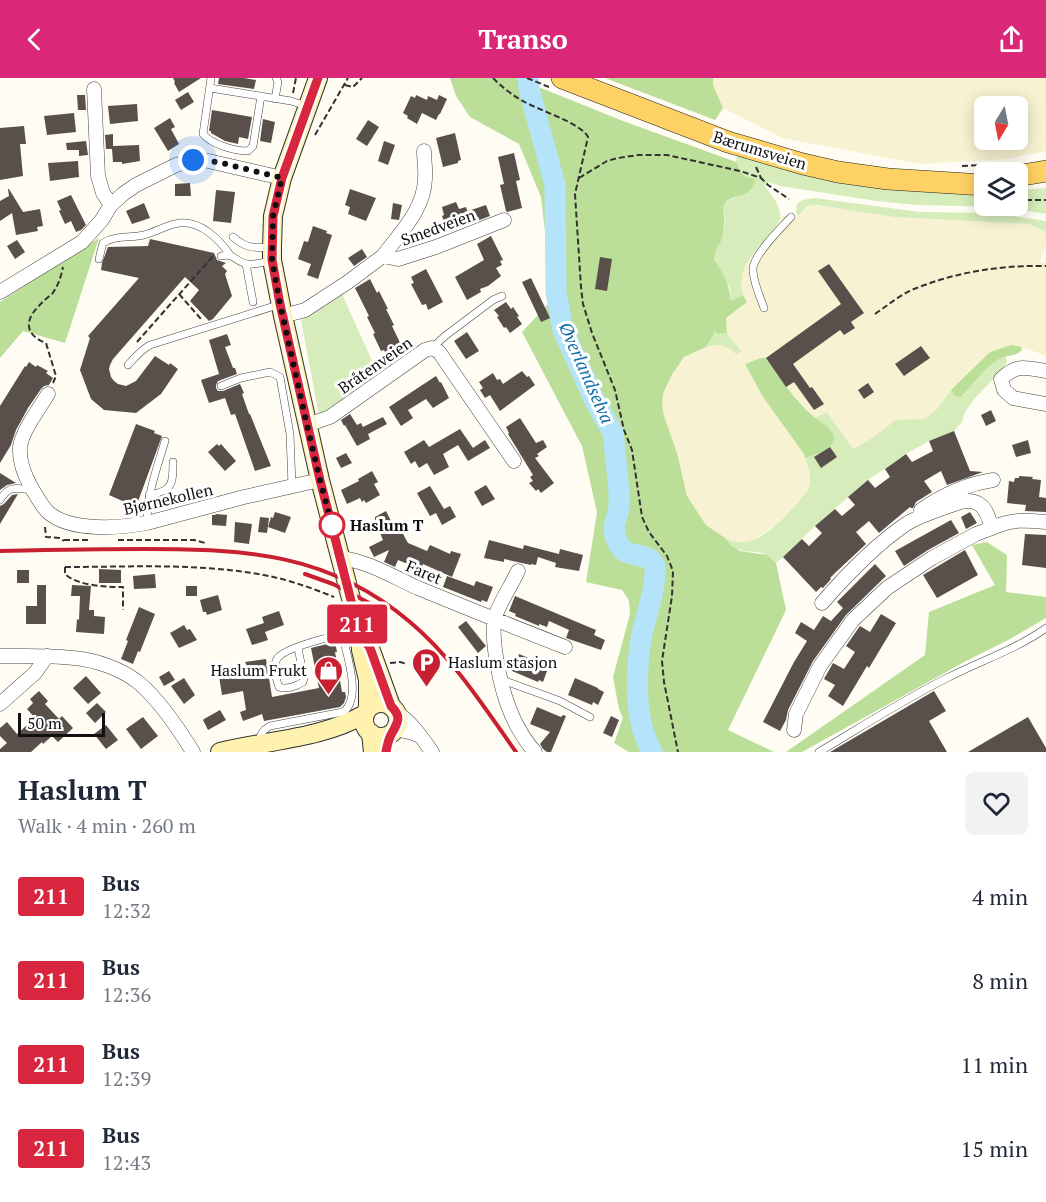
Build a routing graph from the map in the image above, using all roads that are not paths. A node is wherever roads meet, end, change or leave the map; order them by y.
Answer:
1 (211, 78) edge
2 (276, 78) edge
3 (562, 78) edge
4 (210, 88) junction
5 (313, 88) edge
6 (94, 89) dead end
7 (261, 96) junction
8 (275, 99) junction
9 (424, 151) dead end
10 (1028, 170) edge
11 (1046, 171) edge
12 (282, 178) junction
13 (974, 179) edge
14 (1046, 184) edge
15 (1028, 185) edge
16 (111, 205) junction
17 (791, 217) dead end
18 (504, 220) dead end
19 (233, 237) dead end
20 (272, 253) junction
21 (218, 254) road end
22 (230, 255) junction
23 (383, 256) junction
24 (99, 259) dead end
25 (246, 264) junction
26 (0, 292) edge
27 (502, 296) dead end
28 (253, 302) dead end
29 (764, 308) dead end
30 (282, 310) junction
31 (432, 348) junction
32 (128, 365) road end
33 (1046, 371) edge
34 (221, 386) dead end
35 (48, 394) road end
36 (1046, 404) edge
37 (307, 425) junction
38 (165, 441) dead end
39 (514, 461) dead end
40 (173, 462) dead end
41 (320, 480) junction
42 (993, 480) dead end
43 (292, 486) junction
44 (34, 491) junction
45 (149, 495) junction
46 (0, 500) edge
47 (918, 519) junction
48 (1046, 522) edge
49 (147, 523) junction
50 (992, 528) junction
51 (340, 558) junction
52 (518, 571) dead end
53 (822, 603) dead end
54 (494, 619) junction
55 (1046, 628) edge
56 (346, 635) junction
57 (566, 647) dead end
58 (298, 648) junction
59 (0, 656) edge
60 (47, 656) junction
61 (500, 679) junction
62 (0, 704) edge
63 (393, 708) junction
64 (590, 717) dead end
65 (368, 721) junction
66 (794, 730) dead end
67 (393, 731) junction
68 (424, 739) junction
69 (258, 744) junction
70 (193, 752) edge
71 (220, 752) edge
72 (373, 752) edge
73 (386, 752) edge
74 (432, 752) edge
75 (535, 752) edge
76 (819, 752) edge

1 - 4 lane
2 - 8 lane
3 - 13 main road, Bærumsveien
4 - 7 lane
4 - 7 lane
5 - 8 lane
5 - 12 main road
6 - 16 street
7 - 8 lane
9 - 23 street, Smedveien
10 - 11 main road
12 - 16 street
12 - 20 main road
14 - 15 main road
16 - 26 street
17 - 29 lane
18 - 23 street, Smedveien
19 - 20 lane
20 - 25 lane
20 - 30 main road
21 - 22 lane
22 - 24 lane
22 - 25 lane
23 - 30 street, Smedveien
25 - 28 lane
27 - 31 lane
30 - 32 lane
30 - 37 main road
31 - 37 street, Bråtenveien
31 - 39 street, Bråtenveien
33 - 36 street
34 - 43 lane
35 - 44 street, Bjørnekollen
37 - 41 main road
38 - 45 lane
40 - 45 lane
41 - 43 street, Bjørnekollen
41 - 51 main road
42 - 47 street
43 - 49 street, Bjørnekollen
44 - 46 lane
44 - 49 street, Bjørnekollen
45 - 49 lane
47 - 50 street
47 - 53 street
48 - 50 street
50 - 66 street
51 - 54 street, Faret
51 - 56 main road
52 - 54 street
54 - 57 street, Faret
54 - 61 street
55 - 76 lane
56 - 58 lane
56 - 63 main road
56 - 65 main road
56 - 69 lane
58 - 58 lane
59 - 60 street
60 - 62 street
60 - 70 street
61 - 64 lane
61 - 75 street
63 - 65 main road
63 - 67 main road
63 - 68 street
65 - 67 main road
65 - 69 main road
65 - 72 main road
67 - 68 street
67 - 73 main road
68 - 74 street
69 - 71 main road

